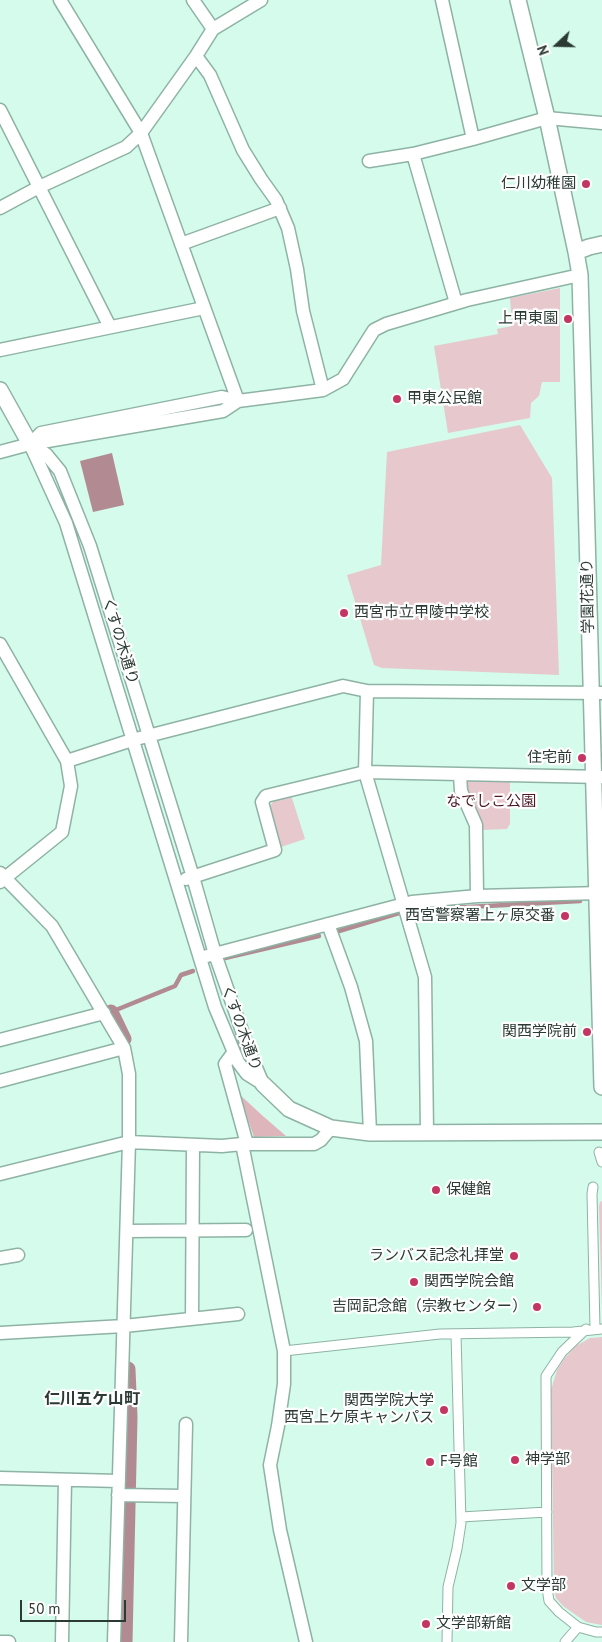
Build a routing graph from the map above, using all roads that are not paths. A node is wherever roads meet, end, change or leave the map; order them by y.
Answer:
1 (60, 0) edge
2 (193, 0) edge
3 (261, 0) edge
4 (442, 0) edge
5 (518, 0) edge
6 (213, 29) junction
7 (196, 56) junction
8 (0, 110) edge
9 (548, 118) junction
10 (602, 123) edge
11 (141, 134) junction
12 (474, 139) junction
13 (413, 154) junction
14 (369, 161) dead end
15 (40, 187) junction
16 (0, 208) edge
17 (280, 208) junction
18 (181, 244) junction
19 (602, 244) edge
20 (576, 252) junction
21 (580, 275) junction
22 (456, 304) junction
23 (204, 308) junction
24 (110, 327) junction
25 (0, 350) edge
26 (0, 390) edge
27 (323, 390) junction
28 (238, 401) junction
29 (30, 444) junction
30 (0, 452) edge
31 (0, 644) edge
32 (367, 691) junction
33 (596, 694) edge
34 (149, 735) junction
35 (132, 740) junction
36 (67, 761) junction
37 (365, 772) junction
38 (460, 774) junction
39 (598, 777) edge
40 (193, 876) junction
41 (2, 878) edge
42 (177, 882) junction
43 (599, 893) edge
44 (477, 896) junction
45 (404, 904) junction
46 (328, 924) junction
47 (215, 954) junction
48 (200, 958) junction
49 (104, 1014) junction
50 (0, 1040) edge
51 (124, 1048) junction
52 (233, 1053) junction
53 (0, 1082) edge
54 (262, 1084) junction
55 (602, 1087) edge
56 (331, 1128) junction
57 (602, 1132) edge
58 (370, 1133) junction
59 (427, 1133) junction
60 (129, 1142) junction
61 (245, 1144) junction
62 (193, 1145) junction
63 (599, 1152) dead end
64 (602, 1162) edge
65 (0, 1174) edge
66 (593, 1187) dead end
67 (194, 1230) junction
68 (246, 1230) dead end
69 (126, 1231) junction
70 (18, 1255) dead end
71 (0, 1258) edge
72 (238, 1314) dead end
73 (192, 1318) junction
74 (124, 1326) junction
75 (594, 1329) edge
76 (0, 1333) edge
77 (456, 1334) junction
78 (284, 1351) junction
79 (186, 1424) dead end
80 (0, 1478) edge
81 (65, 1480) junction
82 (119, 1481) junction
83 (118, 1495) junction
84 (184, 1496) junction
85 (547, 1512) junction
86 (461, 1517) junction
87 (578, 1627) junction
88 (602, 1632) edge
89 (0, 1642) edge
90 (9, 1642) edge
91 (62, 1642) edge
92 (114, 1642) edge
93 (181, 1642) edge
94 (306, 1642) edge
95 (447, 1642) edge
96 (566, 1642) edge

1 - 11 street
2 - 6 street
3 - 6 street
4 - 12 street
5 - 9 street, 学園花通り
6 - 7 street
7 - 11 street
7 - 17 street
8 - 15 street
9 - 10 street
9 - 12 street
9 - 20 street, 学園花通り
11 - 15 street
11 - 18 street
12 - 13 street
13 - 14 street
13 - 22 street
15 - 16 street
15 - 24 street
17 - 18 street
17 - 27 street
18 - 23 street
19 - 20 street
20 - 21 street, 学園花通り
21 - 22 street
21 - 33 street, 学園花通り
22 - 27 street
23 - 24 street
23 - 28 street
24 - 25 street
26 - 29 street, くすの木通り
27 - 28 street
28 - 29 street
29 - 30 street
29 - 34 street, くすの木通り
29 - 35 street, くすの木通り
31 - 36 street
32 - 33 street
32 - 34 street
32 - 37 street
33 - 39 street, 学園花通り
34 - 35 street
34 - 40 street, くすの木通り
35 - 36 street
35 - 42 street, くすの木通り
36 - 41 street
37 - 38 street
37 - 40 street
37 - 45 street
38 - 39 street
38 - 44 street
39 - 43 street, 学園花通り
40 - 42 street
40 - 47 street, くすの木通り
41 - 49 street
42 - 48 street, くすの木通り
43 - 44 street
43 - 55 street, 学園花通り
44 - 45 street
45 - 46 street
45 - 59 street
46 - 47 street
46 - 58 street
47 - 48 street
47 - 54 street, くすの木通り
48 - 52 street, くすの木通り
49 - 50 street
49 - 51 street
51 - 53 street
51 - 60 street
52 - 54 street, くすの木通り
52 - 61 street
54 - 56 street
56 - 58 street
56 - 61 street
57 - 59 street
58 - 59 street
60 - 62 street
60 - 65 street
60 - 69 street
61 - 62 street
61 - 78 street
62 - 67 street
63 - 64 street
66 - 75 street
67 - 68 street
67 - 69 street
67 - 73 street
69 - 74 street
70 - 71 street
72 - 73 street
73 - 74 street
74 - 76 street
74 - 82 street
75 - 77 street
75 - 85 street
77 - 78 street
77 - 86 street
78 - 94 street
79 - 84 street
80 - 81 street
81 - 82 street
81 - 91 street
82 - 83 street
83 - 84 street
83 - 92 street
84 - 93 street
85 - 86 street
85 - 87 street
86 - 95 street
87 - 88 street
87 - 96 street
89 - 90 street

